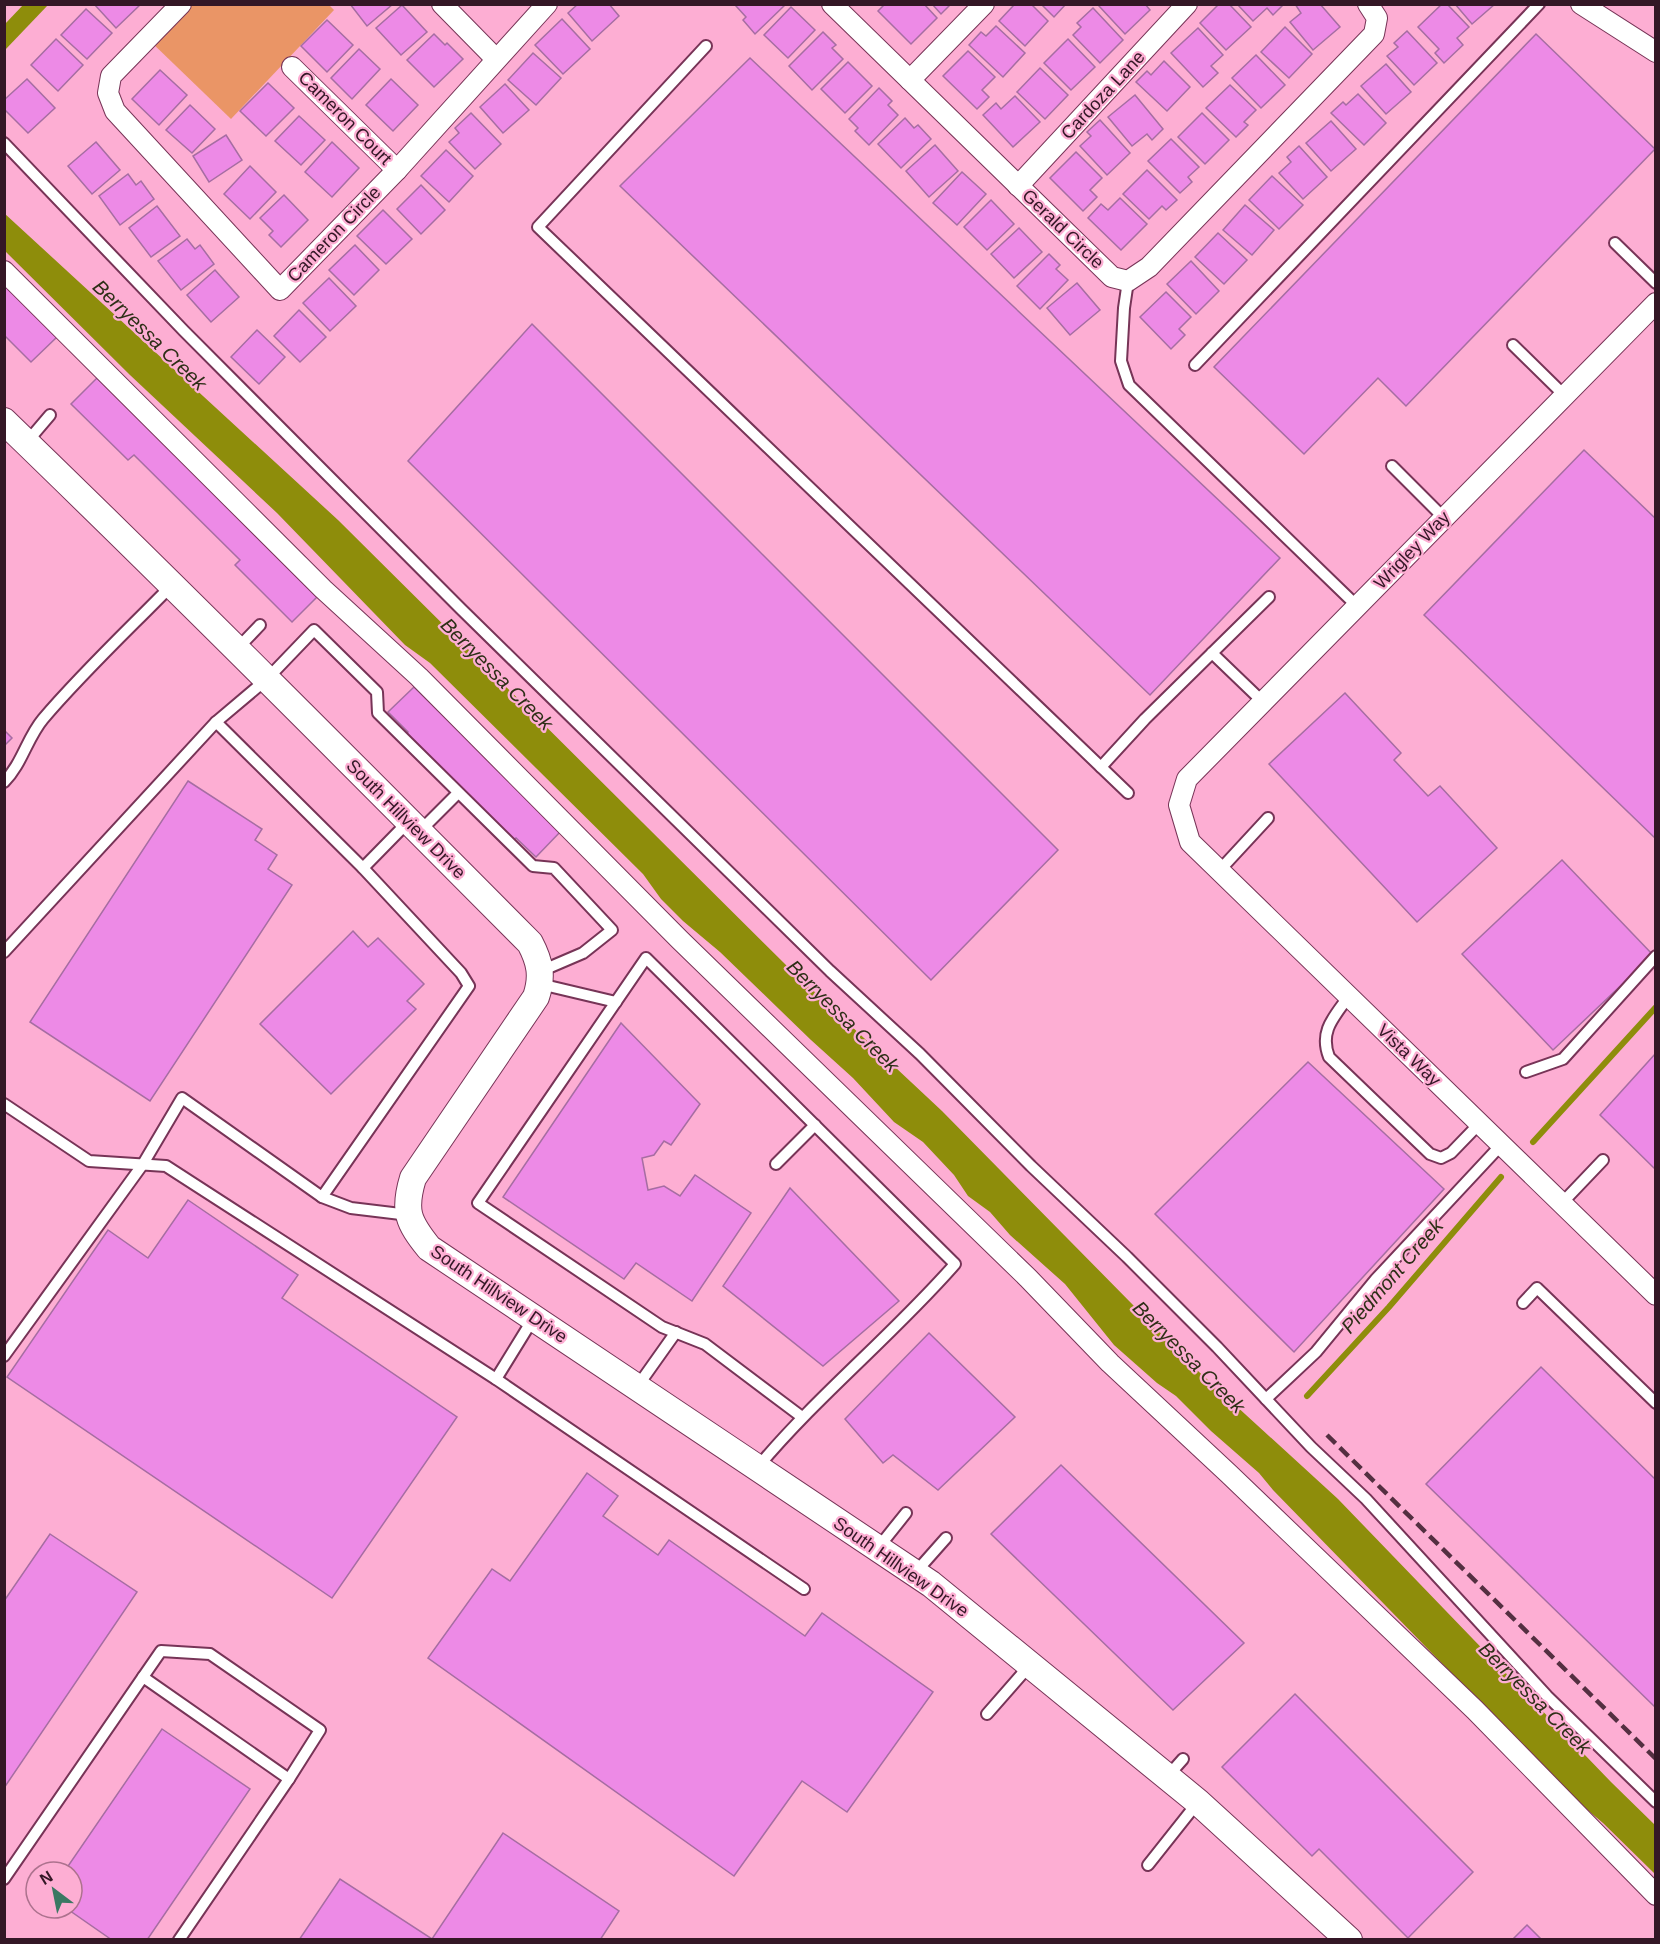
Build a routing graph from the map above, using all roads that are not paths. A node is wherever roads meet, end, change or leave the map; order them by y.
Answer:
1 (181, 4) edge
2 (442, 4) edge
3 (547, 4) edge
4 (832, 4) edge
5 (984, 4) edge
6 (1187, 4) edge
7 (1368, 4) edge
8 (1539, 4) edge
9 (1581, 4) edge
10 (706, 46) dead end
11 (1656, 52) edge
12 (496, 59) junction
13 (292, 67) dead end
14 (910, 80) junction
15 (4, 143) edge
16 (397, 170) junction
17 (1018, 186) junction
18 (1615, 243) dead end
19 (4, 271) edge
20 (1128, 281) junction
21 (1656, 283) edge
22 (1656, 303) edge
23 (1513, 345) dead end
24 (1195, 365) dead end
25 (1565, 396) junction
26 (50, 415) dead end
27 (4, 421) edge
28 (26, 442) junction
29 (1392, 466) dead end
30 (1443, 517) junction
31 (172, 585) junction
32 (1269, 597) dead end
33 (1357, 606) junction
34 (260, 625) dead end
35 (237, 650) junction
36 (1212, 653) junction
37 (267, 679) junction
38 (1263, 702) junction
39 (216, 723) junction
40 (1101, 767) junction
41 (4, 782) edge
42 (458, 793) junction
43 (1128, 793) dead end
44 (1179, 805) joint
45 (1268, 818) dead end
46 (414, 827) junction
47 (363, 868) junction
48 (1219, 871) junction
49 (4, 952) edge
50 (1656, 956) edge
51 (540, 978) junction
52 (1349, 996) junction
53 (616, 1002) junction
54 (1526, 1072) dead end
55 (4, 1104) edge
56 (1480, 1123) junction
57 (815, 1125) junction
58 (1502, 1144) junction
59 (1604, 1160) dead end
60 (143, 1164) junction
61 (776, 1164) dead end
62 (321, 1197) junction
63 (1562, 1203) junction
64 (408, 1215) junction
65 (1656, 1295) edge
66 (1523, 1303) dead end
67 (533, 1318) junction
68 (676, 1332) junction
69 (4, 1356) edge
70 (496, 1379) junction
71 (636, 1387) junction
72 (1266, 1399) junction
73 (1656, 1403) edge
74 (802, 1417) junction
75 (757, 1468) junction
76 (906, 1514) dead end
77 (946, 1538) dead end
78 (877, 1548) junction
79 (915, 1573) junction
80 (804, 1589) dead end
81 (1030, 1665) junction
82 (143, 1677) junction
83 (987, 1714) dead end
84 (289, 1779) junction
85 (1198, 1802) junction
86 (1656, 1802) edge
87 (9, 1864) edge
88 (1148, 1865) dead end
89 (4, 1879) edge
90 (1656, 1895) edge
91 (179, 1940) edge
92 (1349, 1940) edge

1 - 16 street, Cameron Circle
2 - 12 street
3 - 12 street, Cameron Circle
4 - 14 street, Gerald Circle
5 - 14 street
6 - 17 street, Cardoza Lane
7 - 20 street
8 - 24 lane
9 - 11 street
10 - 40 lane
12 - 16 street, Cameron Circle
13 - 16 street, Cameron Court
14 - 17 street, Gerald Circle
15 - 72 lane
17 - 20 street, Gerald Circle
18 - 21 lane
19 - 90 street
20 - 33 lane
22 - 25 street, Wrigley Way
23 - 25 lane
25 - 30 street, Wrigley Way
26 - 28 lane
27 - 28 street, South Hillview Drive
28 - 31 street, South Hillview Drive
29 - 30 lane
30 - 33 street, Wrigley Way
31 - 35 street, South Hillview Drive
31 - 41 lane
32 - 36 lane
33 - 38 street, Wrigley Way
34 - 35 lane
35 - 37 street, South Hillview Drive
36 - 38 lane
36 - 40 lane
37 - 39 lane
37 - 42 lane
37 - 46 street, South Hillview Drive
38 - 44 street, Wrigley Way
39 - 47 lane
39 - 49 lane
40 - 43 lane
42 - 46 lane
42 - 51 lane
44 - 48 street, Vista Way
45 - 48 lane
46 - 47 lane
46 - 51 street, South Hillview Drive
47 - 62 lane
48 - 52 street, Vista Way
50 - 54 lane
51 - 53 lane
51 - 64 street
52 - 56 street, Vista Way
52 - 56 lane
53 - 57 lane
53 - 68 lane
55 - 60 lane
56 - 58 street, Vista Way
57 - 61 lane
57 - 74 lane
58 - 63 street, Vista Way
58 - 72 lane
59 - 63 lane
60 - 62 lane
60 - 69 lane
60 - 70 lane
62 - 64 lane
63 - 65 street, Vista Way
64 - 67 street, South Hillview Drive
66 - 73 lane
67 - 70 lane
67 - 71 street, South Hillview Drive
68 - 71 lane
68 - 74 lane
70 - 80 lane
71 - 75 street, South Hillview Drive
72 - 86 lane
74 - 75 lane
75 - 78 street, South Hillview Drive
76 - 78 lane
77 - 79 lane
78 - 79 street, South Hillview Drive
79 - 81 street, South Hillview Drive
81 - 83 lane
81 - 85 street, South Hillview Drive
82 - 84 lane
82 - 84 lane
82 - 87 lane
84 - 91 lane
85 - 88 lane
85 - 92 street, South Hillview Drive
87 - 89 lane

